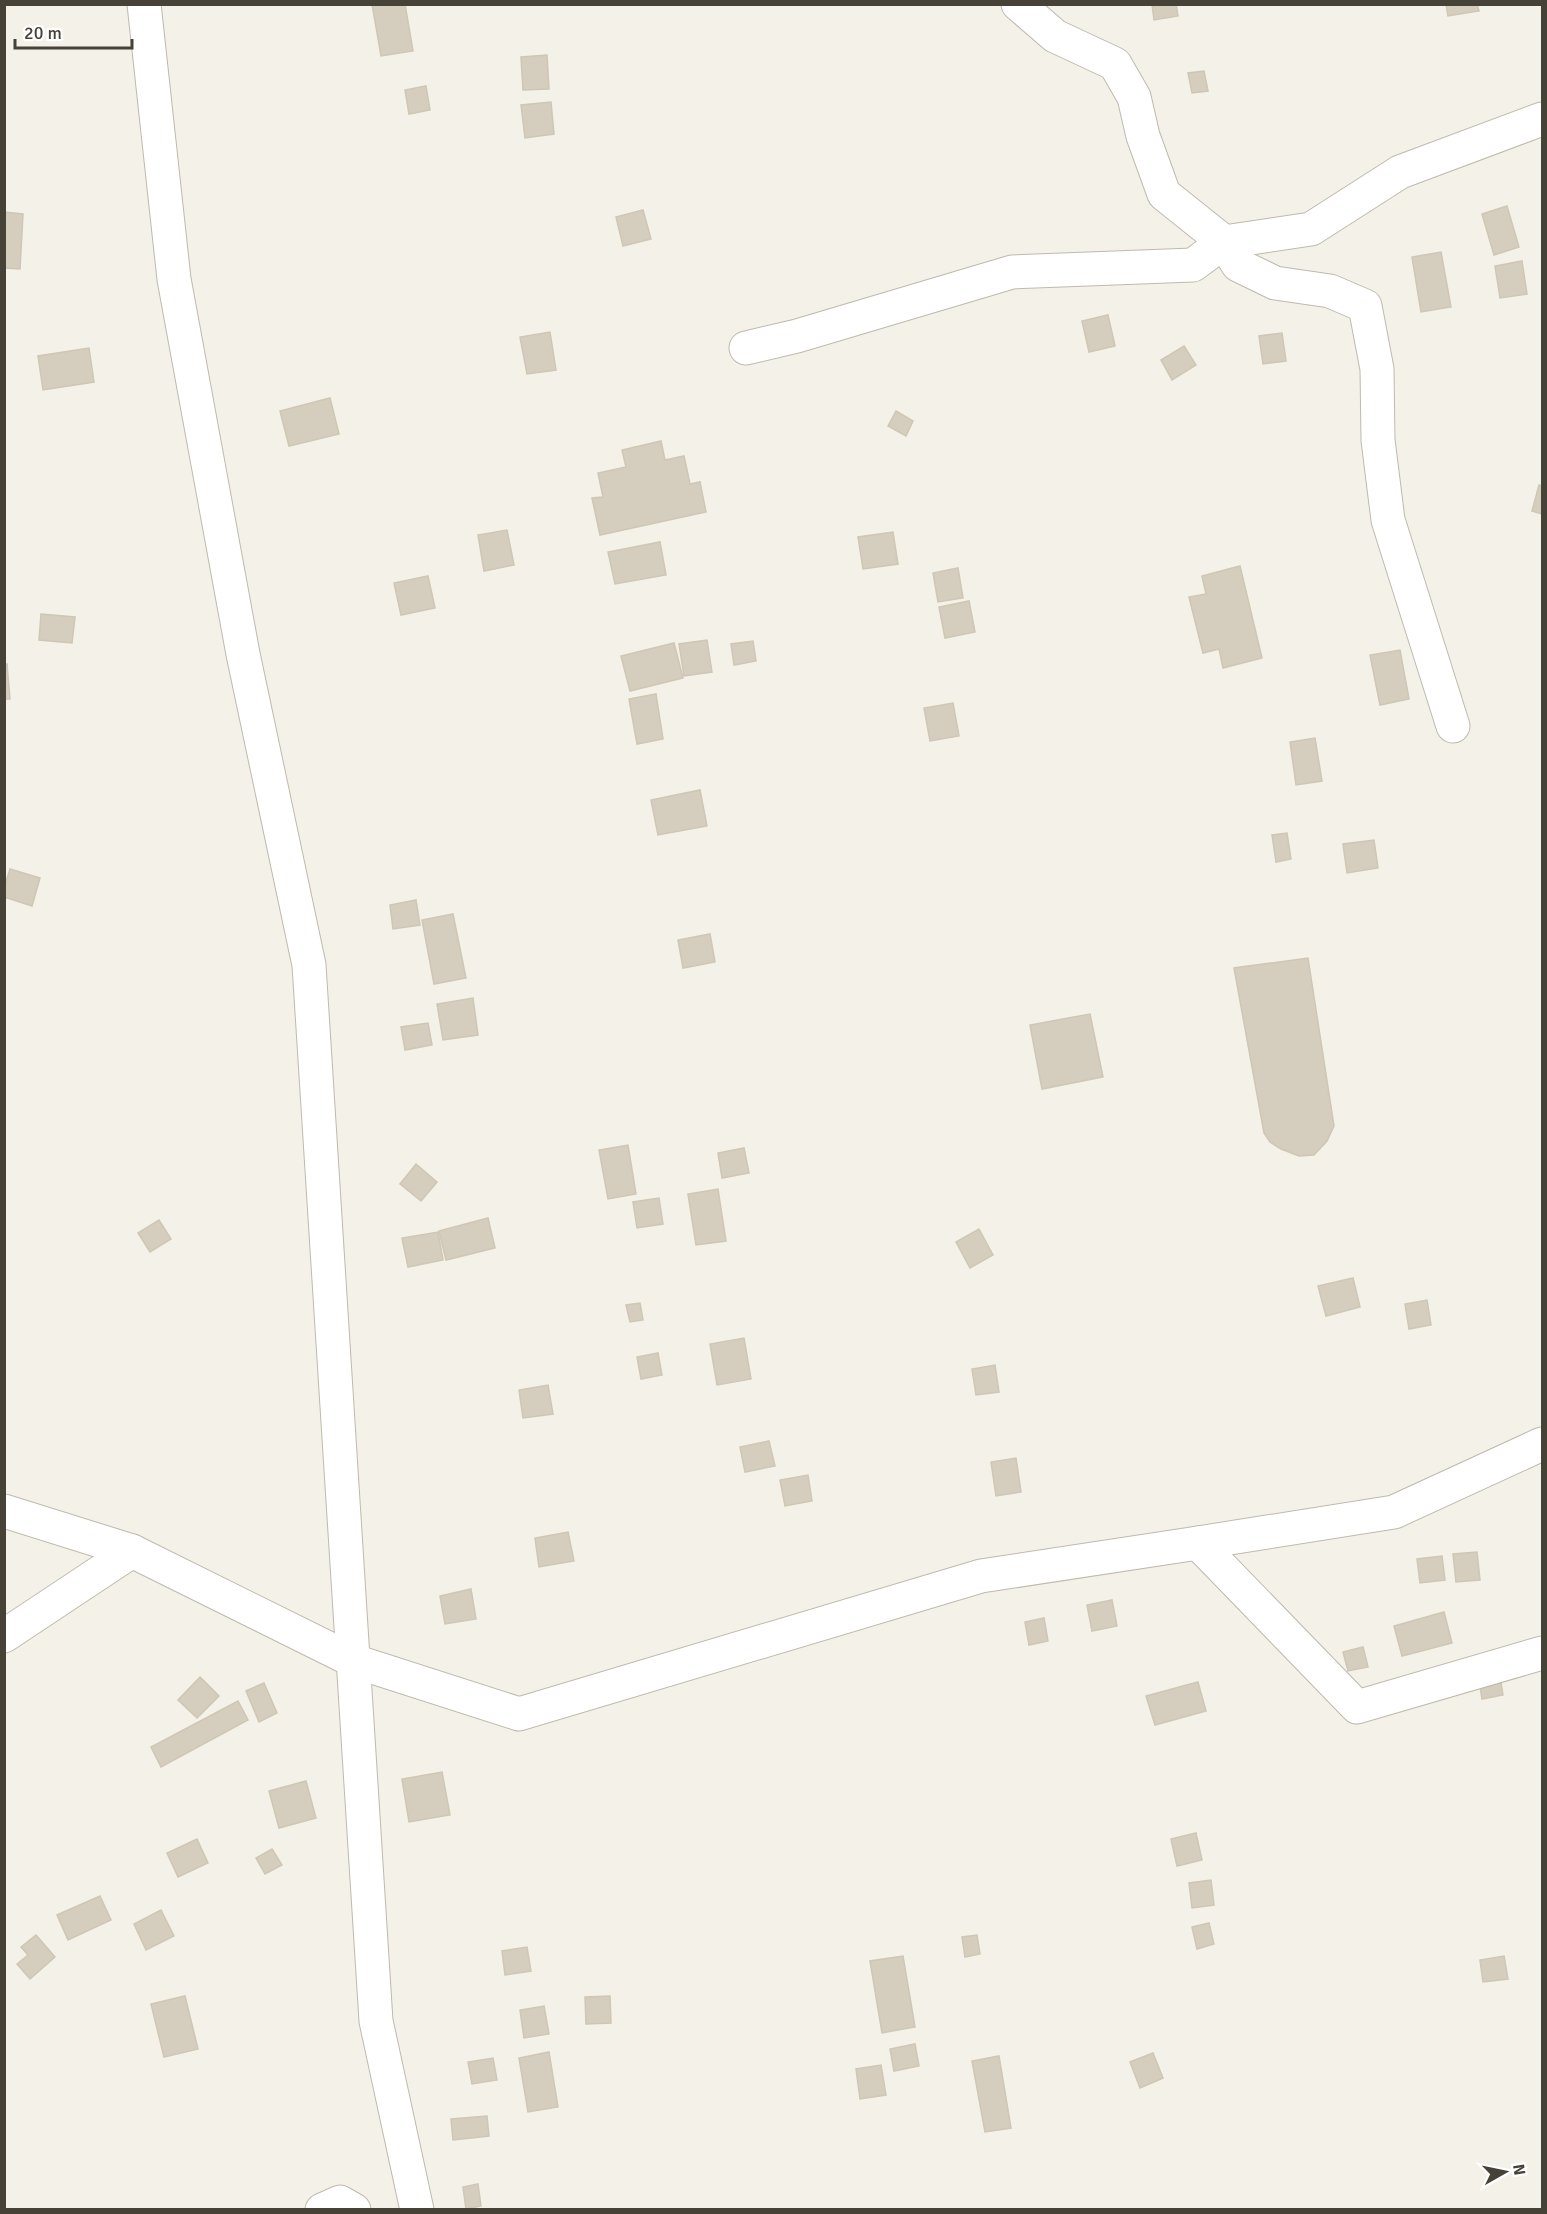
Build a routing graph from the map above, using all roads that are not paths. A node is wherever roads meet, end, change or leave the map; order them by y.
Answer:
1 (144, 4) edge
2 (1018, 4) edge
3 (1542, 119) edge
4 (1224, 242) junction
5 (746, 348) dead end
6 (1453, 726) dead end
7 (1542, 1444) edge
8 (4, 1511) edge
9 (1198, 1543) junction
10 (132, 1551) junction
11 (4, 1636) edge
12 (1542, 1653) edge
13 (354, 1661) junction
14 (322, 2210) edge
15 (354, 2210) edge
16 (417, 2210) edge

1 - 13 street
2 - 4 street
3 - 4 street
4 - 5 street
4 - 6 street
7 - 9 street
8 - 10 street
9 - 12 street
9 - 13 street
10 - 11 street
10 - 13 street
13 - 16 street
14 - 15 street

